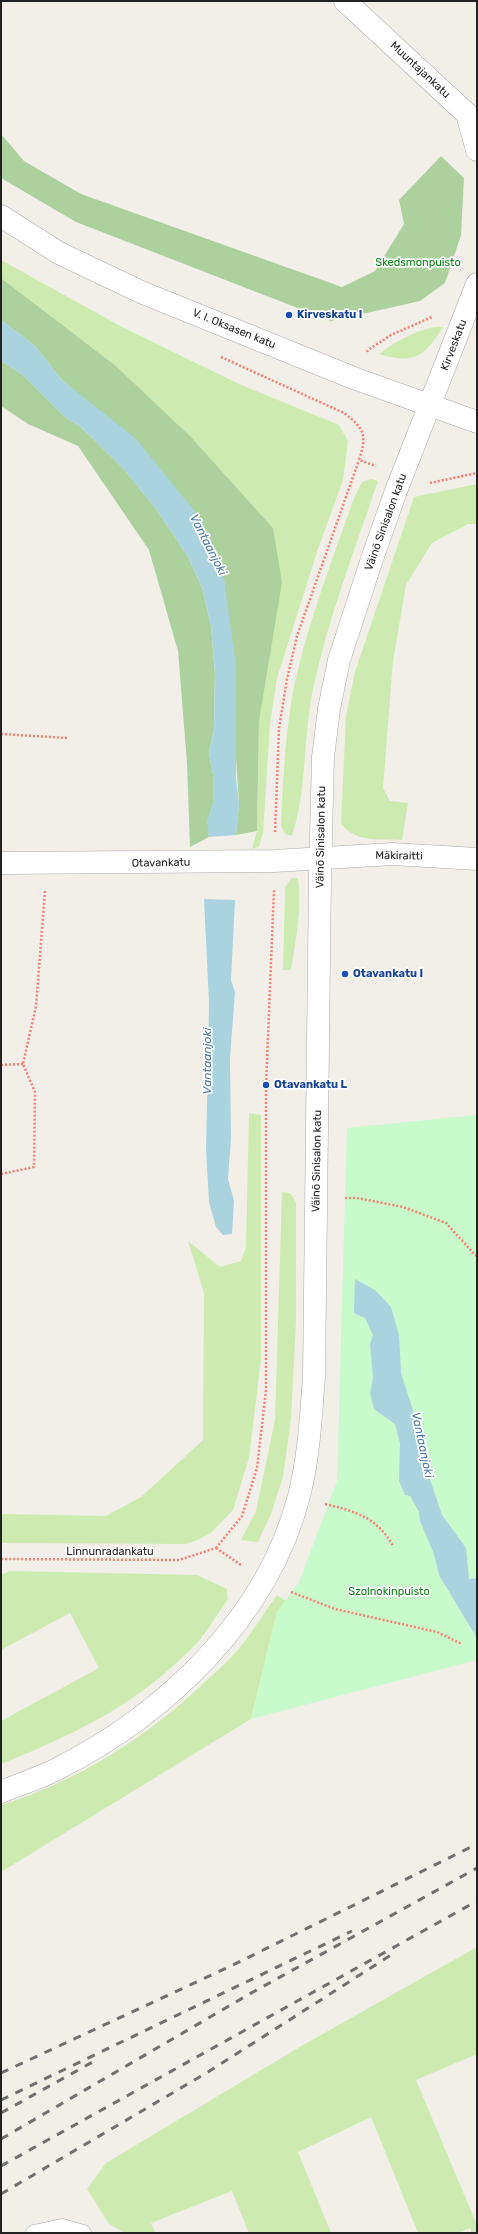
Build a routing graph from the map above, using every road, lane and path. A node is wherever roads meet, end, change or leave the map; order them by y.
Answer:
1 (345, 1) edge
2 (477, 150) edge
3 (1, 216) edge
4 (477, 284) edge
5 (463, 323) junction
6 (216, 356) dead end
7 (356, 379) junction
8 (431, 406) junction
9 (344, 413) junction
10 (477, 422) edge
11 (359, 460) junction
12 (477, 473) edge
13 (403, 475) junction
14 (1, 734) edge
15 (67, 738) dead end
16 (320, 857) junction
17 (477, 859) edge
18 (274, 861) junction
19 (1, 863) edge
20 (47, 864) junction
21 (23, 1064) junction
22 (1, 1065) edge
23 (1, 1174) edge
24 (317, 1198) junction
25 (477, 1257) edge
26 (299, 1497) junction
27 (393, 1546) dead end
28 (1, 1559) edge
29 (264, 1581) junction
30 (462, 1644) dead end
31 (1, 1792) edge
32 (34, 2233) edge
33 (83, 2233) edge

1 - 2 street, Muuntajankatu
3 - 7 street, V. I. Oksasen katu
4 - 5 street, Kirveskatu
5 - 7 path
5 - 8 street, Kirveskatu
6 - 9 path
7 - 8 street, V. I. Oksasen katu
7 - 9 path
8 - 10 street, V. I. Oksasen katu
8 - 13 street, Väinö Sinisalon katu
9 - 11 path
11 - 13 path
11 - 18 path
12 - 13 path
13 - 16 street, Väinö Sinisalon katu
14 - 15 path
16 - 17 street, Mäkiraitti
16 - 18 street, Otavankatu
16 - 24 street, Väinö Sinisalon katu
18 - 20 street, Otavankatu
18 - 28 path, Linnunradankatu
19 - 20 street, Otavankatu
20 - 21 path
21 - 22 path
21 - 23 path
24 - 25 path
24 - 26 street, Väinö Sinisalon katu
26 - 27 path
26 - 29 street, Väinö Sinisalon katu
29 - 30 path
29 - 31 street, Väinö Sinisalon katu
32 - 33 lane

